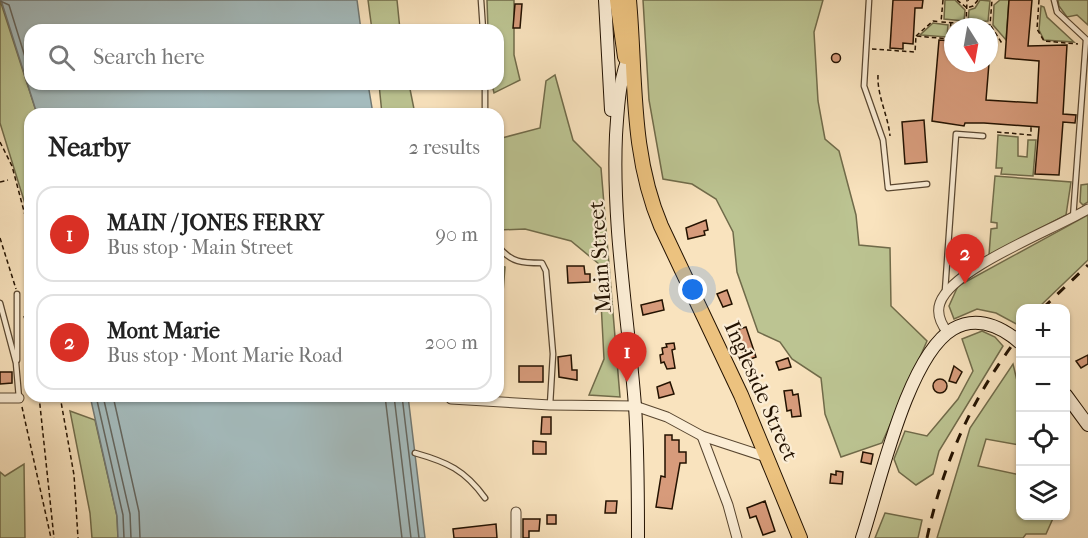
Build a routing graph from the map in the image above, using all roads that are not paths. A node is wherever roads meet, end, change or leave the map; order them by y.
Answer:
1 (481, 0) edge
2 (605, 0) edge
3 (618, 0) edge
4 (629, 0) edge
5 (869, 0) edge
6 (1054, 0) edge
7 (483, 24) edge
8 (626, 24) junction
9 (1087, 41) edge
10 (632, 49) junction
11 (626, 62) junction
12 (485, 90) edge
13 (633, 92) junction
14 (485, 108) edge
15 (983, 136) dead end
16 (615, 153) junction
17 (927, 184) dead end
18 (1088, 209) edge
19 (1073, 218) junction
20 (504, 253) edge
21 (17, 294) dead end
22 (945, 294) junction
23 (0, 303) edge
24 (948, 333) junction
25 (1016, 339) edge
26 (16, 363) junction
27 (0, 398) edge
28 (19, 398) joint
29 (500, 402) edge
30 (1070, 402) edge
31 (550, 405) junction
32 (635, 406) junction
33 (1088, 425) edge
34 (702, 435) junction
35 (415, 453) dead end
36 (769, 458) junction
37 (485, 498) dead end
38 (516, 512) dead end
39 (516, 538) edge
40 (638, 538) edge
41 (737, 538) edge
42 (800, 538) edge
43 (862, 538) edge

1 - 7 lane
2 - 16 main road, Main Street
3 - 8 main road
4 - 8 main road
5 - 17 lane
6 - 9 lane
8 - 10 main road, Ingleside Street
8 - 11 main road, Ingleside Street
9 - 19 lane
10 - 11 main road, Main Street
10 - 13 main road, Ingleside Street
11 - 13 main road, Ingleside Street
11 - 16 main road, Main Street
12 - 14 lane
13 - 36 main road, Ingleside Street
15 - 22 lane
16 - 32 main road, Main Street
18 - 19 street
19 - 22 street
20 - 31 lane
21 - 26 lane
22 - 24 street
23 - 26 lane
24 - 25 main road
24 - 43 main road
26 - 28 lane
27 - 28 street
29 - 31 street
30 - 33 main road
31 - 32 street
32 - 34 street
32 - 40 main road, Main Street
34 - 36 street
34 - 41 street
35 - 37 lane
36 - 42 main road, Ingleside Street
38 - 39 street

